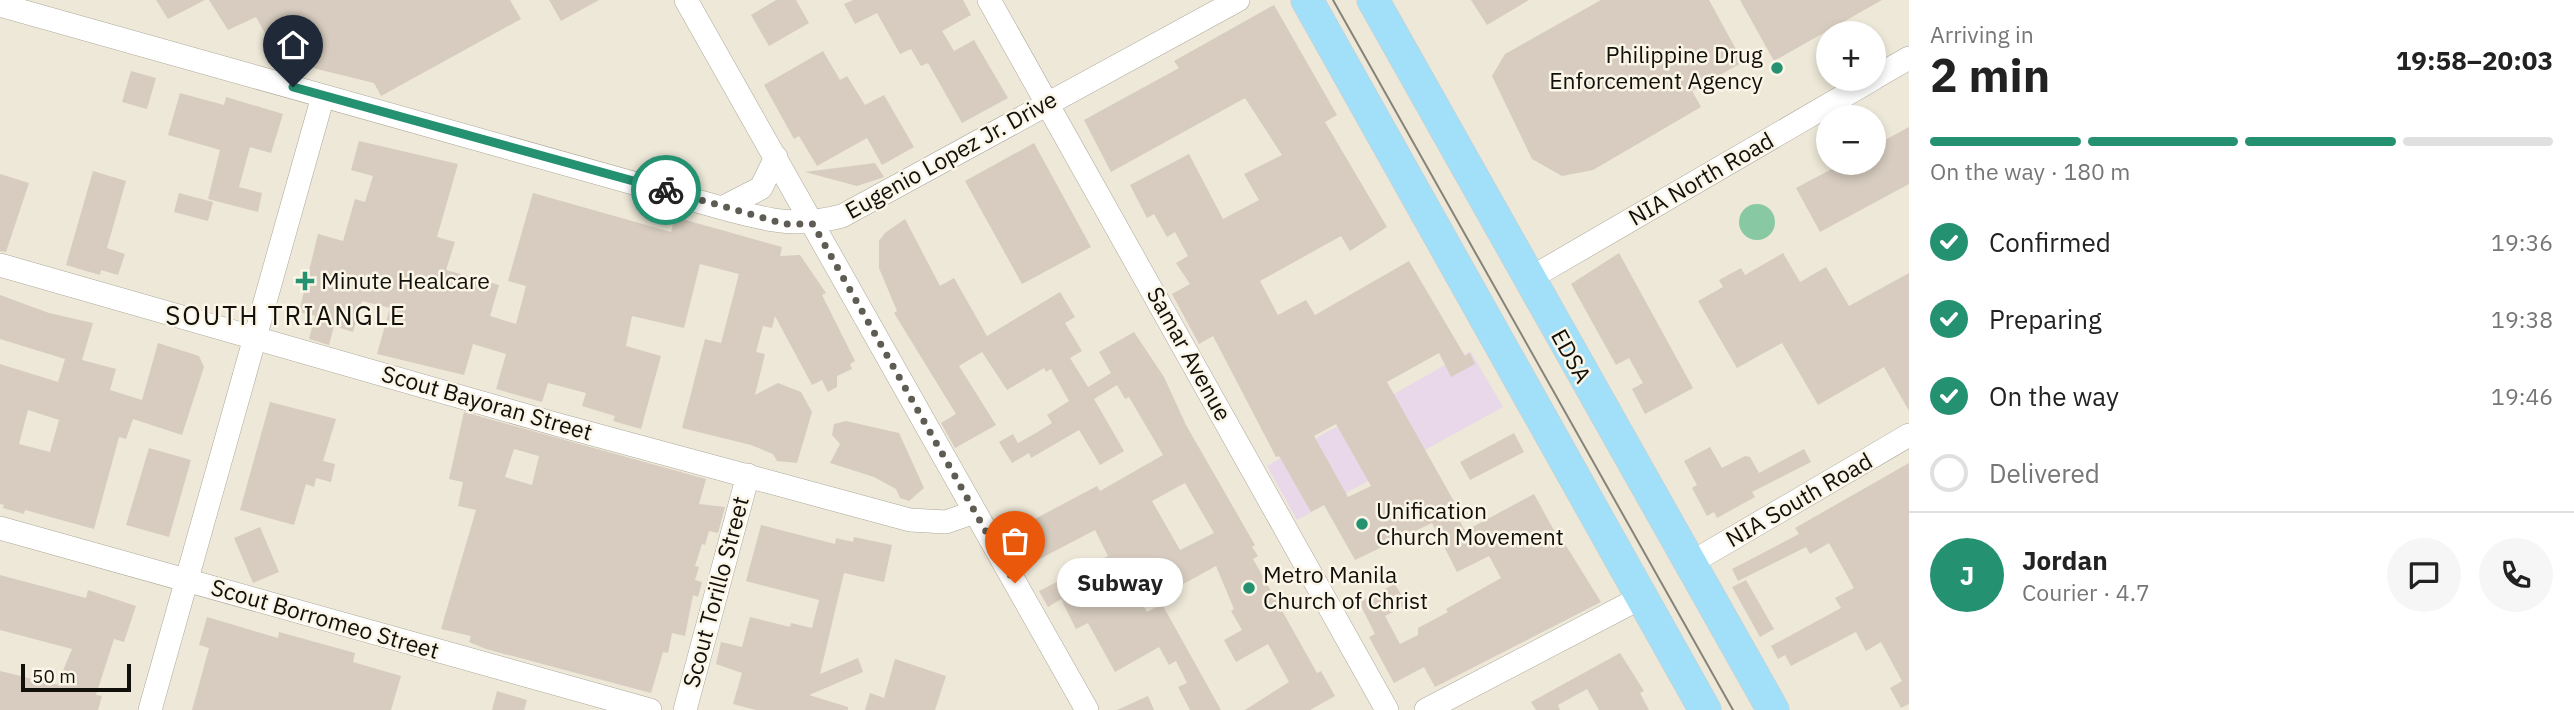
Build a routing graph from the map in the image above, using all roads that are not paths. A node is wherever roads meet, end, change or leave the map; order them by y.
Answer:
1 (686, 0) edge
2 (989, 0) edge
3 (1238, 0) edge
4 (1307, 0) edge
5 (1373, 0) edge
6 (0, 5) edge
7 (1909, 58) edge
8 (1886, 71) edge
9 (1852, 91) edge
10 (323, 96) junction
11 (1047, 103) junction
12 (776, 158) junction
13 (722, 208) junction
14 (813, 224) junction
15 (0, 265) edge
16 (1529, 279) junction
17 (255, 337) junction
18 (1909, 435) edge
19 (748, 475) junction
20 (975, 512) junction
21 (0, 528) edge
22 (1689, 564) junction
23 (187, 579) junction
24 (1642, 597) junction
25 (150, 710) edge
26 (650, 710) edge
27 (685, 710) edge
28 (1087, 710) edge
29 (1388, 710) edge
30 (1426, 710) edge
31 (1705, 710) edge
32 (1773, 710) edge

1 - 12 street
2 - 11 street, Samar Avenue
3 - 11 street, Eugenio Lopez Jr. Drive
4 - 24 highway
5 - 16 highway, EDSA
6 - 10 street, Eugenio Lopez Jr. Drive
7 - 8 street, NIA North Road
9 - 16 street, NIA North Road
10 - 13 street, Eugenio Lopez Jr. Drive
10 - 17 street
11 - 14 street, Eugenio Lopez Jr. Drive
11 - 29 street, Samar Avenue
12 - 13 street
12 - 14 street
13 - 14 street, Eugenio Lopez Jr. Drive
14 - 20 street
15 - 17 street, Scout Bayoran Street
16 - 22 highway, EDSA
17 - 19 street, Scout Bayoran Street
17 - 23 street
18 - 22 street, NIA South Road
19 - 20 street, Scout Bayoran Street
19 - 27 street, Scout Torillo Street
20 - 28 street
21 - 23 street, Scout Borromeo Street
22 - 32 highway, EDSA
23 - 25 street
23 - 26 street, Scout Borromeo Street
24 - 30 street
24 - 31 highway

